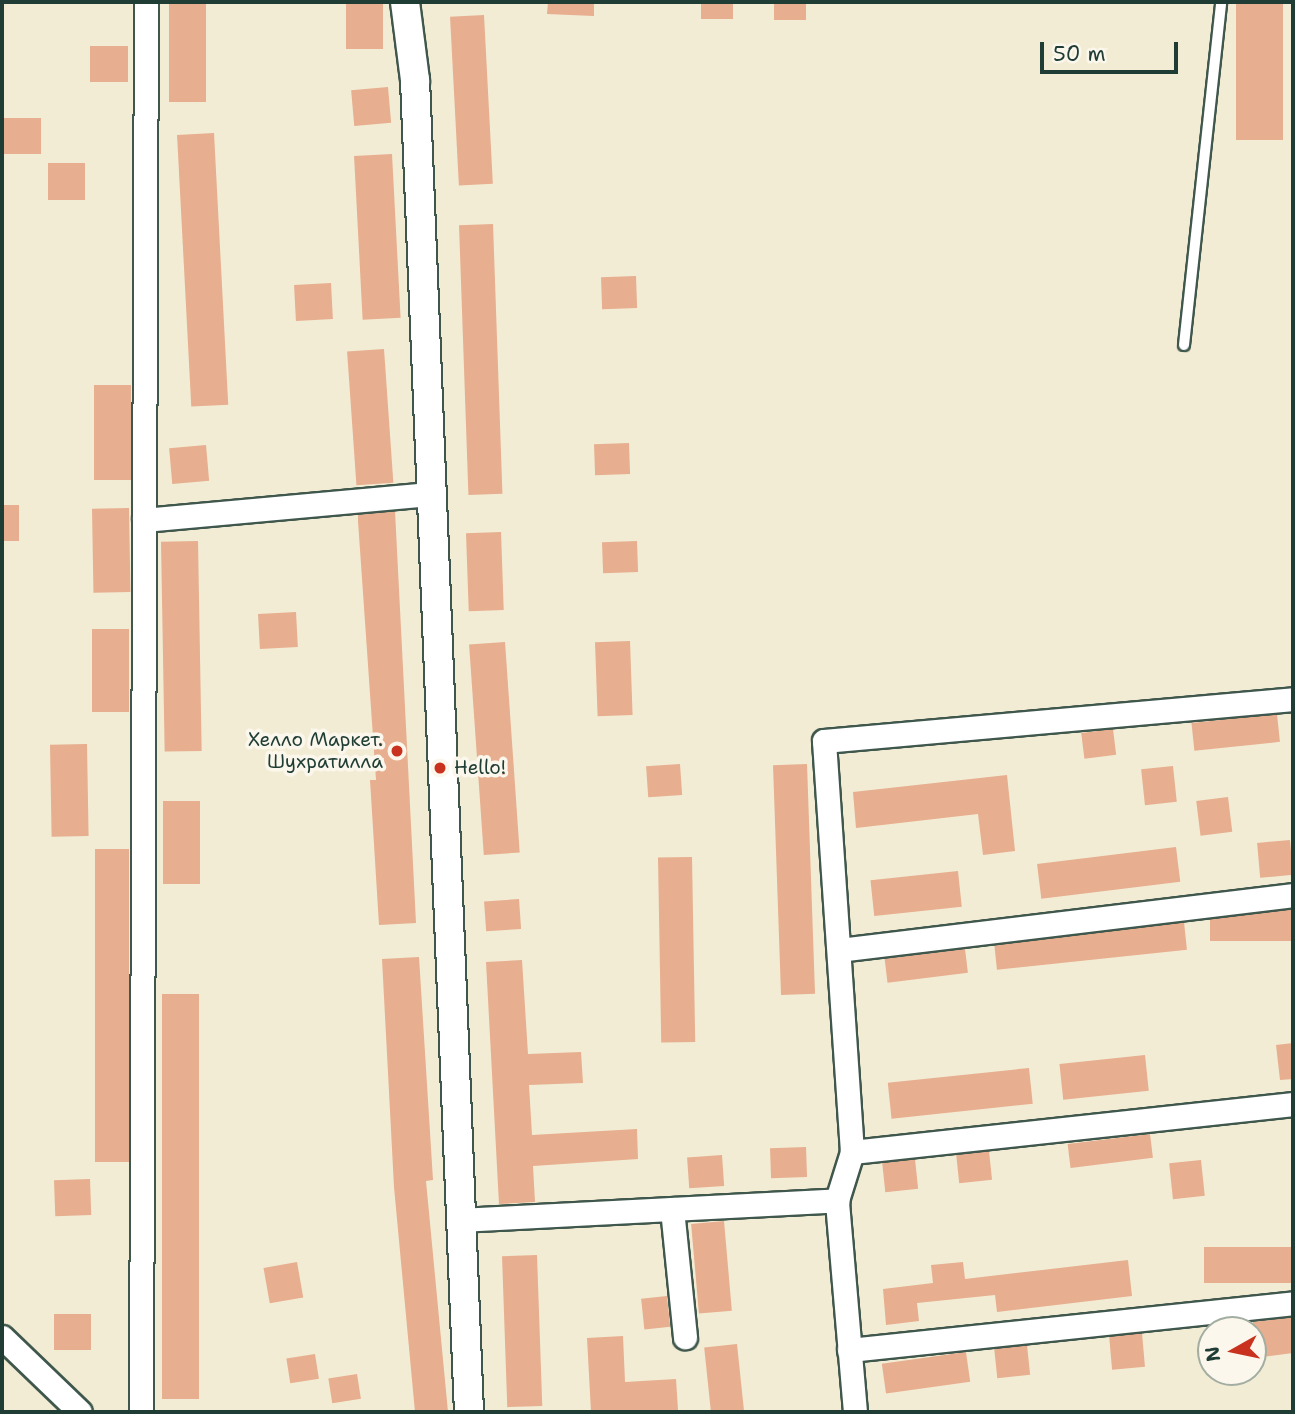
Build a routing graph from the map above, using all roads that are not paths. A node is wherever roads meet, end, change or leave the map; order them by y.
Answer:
1 (146, 2) edge
2 (405, 2) edge
3 (1221, 2) edge
4 (1184, 345) dead end
5 (432, 494) junction
6 (144, 520) junction
7 (1293, 699) edge
8 (1293, 895) edge
9 (839, 950) junction
10 (1293, 1104) edge
11 (852, 1152) junction
12 (837, 1199) junction
13 (672, 1209) junction
14 (461, 1220) junction
15 (1293, 1303) edge
16 (2, 1337) edge
17 (685, 1337) dead end
18 (849, 1350) junction
19 (80, 1412) edge
20 (141, 1412) edge
21 (469, 1412) edge
22 (855, 1412) edge

1 - 6 street
2 - 5 street
3 - 4 lane
5 - 6 street
5 - 14 street
6 - 20 street
7 - 9 street
8 - 9 street
9 - 11 street
10 - 11 street
11 - 12 street
12 - 13 street
12 - 18 street
13 - 14 street
13 - 17 street
14 - 21 street
15 - 18 street
16 - 19 street
18 - 22 street

